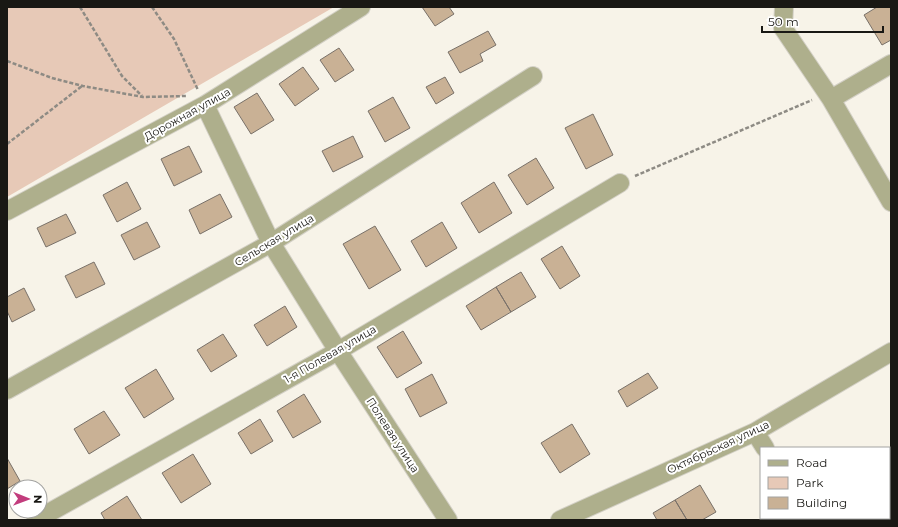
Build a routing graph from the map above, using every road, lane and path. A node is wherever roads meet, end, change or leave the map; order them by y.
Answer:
1 (80, 7) edge
2 (152, 7) edge
3 (361, 7) edge
4 (784, 7) edge
5 (7, 61) edge
6 (891, 64) edge
7 (532, 76) dead end
8 (83, 86) junction
9 (829, 96) junction
10 (143, 97) junction
11 (203, 100) junction
12 (7, 144) edge
13 (620, 183) joint
14 (890, 199) edge
15 (7, 211) edge
16 (271, 243) junction
17 (338, 351) junction
18 (891, 352) edge
19 (7, 390) edge
20 (755, 432) junction
21 (764, 447) edge
22 (36, 520) edge
23 (448, 520) edge
24 (560, 520) edge

1 - 10 path
2 - 11 path
3 - 11 street, Дорожная улица
4 - 9 street
5 - 8 path
6 - 9 street
7 - 16 street, Сельская улица
8 - 10 path
8 - 12 path
9 - 13 path
9 - 14 street
10 - 11 path
11 - 15 street, Дорожная улица
11 - 16 street, Полевая улица
13 - 17 street, 1-я Полевая улица
16 - 17 street, Полевая улица
16 - 19 street, Сельская улица
17 - 22 street, 1-я Полевая улица
17 - 23 street, Полевая улица
18 - 20 street, Октябрьская улица
20 - 21 street
20 - 24 street, Октябрьская улица

